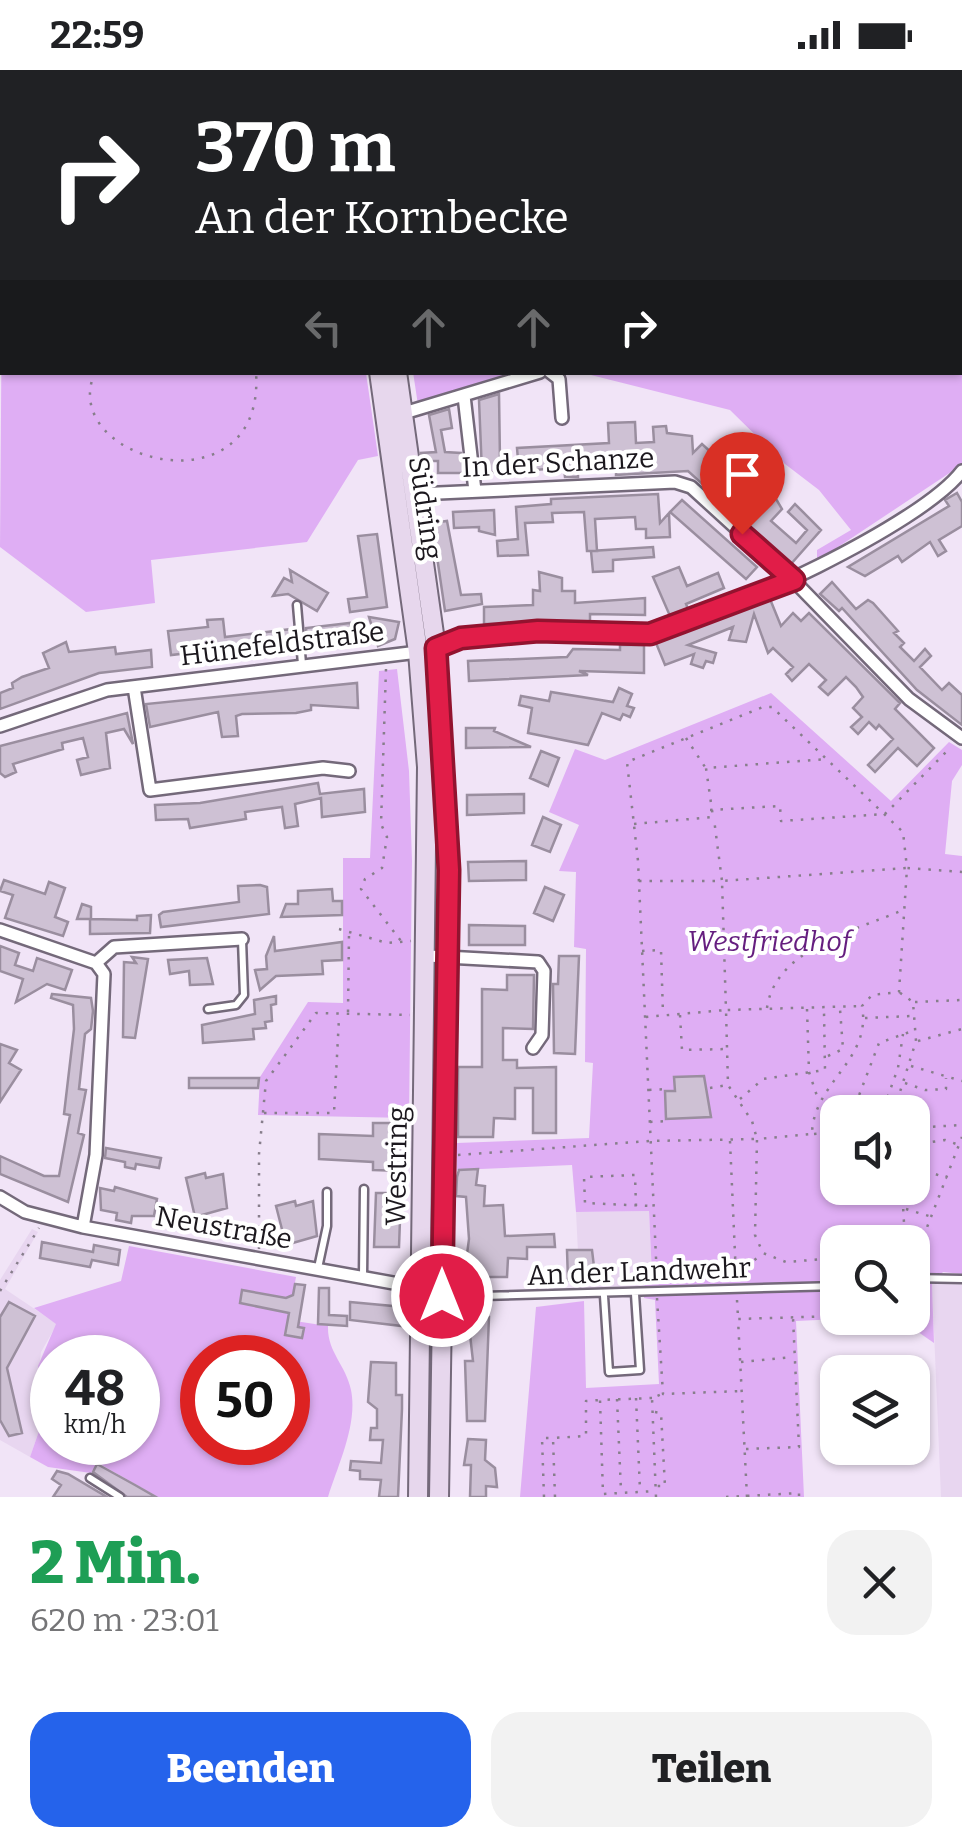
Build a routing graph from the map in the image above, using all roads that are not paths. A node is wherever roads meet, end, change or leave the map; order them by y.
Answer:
1 (380, 375) edge
2 (398, 375) edge
3 (530, 375) edge
4 (554, 375) edge
5 (464, 396) junction
6 (404, 413) junction
7 (562, 418) dead end
8 (962, 471) edge
9 (475, 491) junction
10 (417, 494) junction
11 (794, 580) junction
12 (298, 605) dead end
13 (427, 650) junction
14 (302, 666) junction
15 (134, 687) junction
16 (0, 726) edge
17 (962, 738) edge
18 (349, 771) dead end
19 (0, 930) edge
20 (242, 939) joint
21 (434, 952) junction
22 (96, 963) junction
23 (208, 1009) dead end
24 (533, 1048) dead end
25 (364, 1189) dead end
26 (327, 1192) dead end
27 (0, 1197) edge
28 (83, 1227) junction
29 (318, 1269) junction
30 (362, 1278) junction
31 (930, 1278) edge
32 (962, 1279) edge
33 (820, 1287) edge
34 (421, 1288) junction
35 (635, 1294) junction
36 (442, 1296) junction
37 (604, 1296) junction
38 (90, 1478) dead end
39 (120, 1497) edge
40 (418, 1497) edge
41 (439, 1497) edge

1 - 13 main road, Südring
2 - 6 main road, Südring
3 - 5 street
4 - 7 street
5 - 6 street
5 - 9 street
6 - 10 main road, Südring
8 - 11 street, Hünefeldstraße
9 - 10 street, In der Schanze
9 - 11 street, In der Schanze
10 - 13 main road, Südring
11 - 13 street, Hünefeldstraße
11 - 17 street, In der Schanze
12 - 14 lane
13 - 14 street, Hünefeldstraße
13 - 21 main road, Westring
14 - 15 street, Hünefeldstraße
15 - 16 street, Hünefeldstraße
15 - 18 street
19 - 22 street
20 - 22 street
20 - 23 lane
21 - 24 street
21 - 34 main road, Westring
21 - 36 main road, Westring
22 - 28 street
25 - 30 lane
26 - 29 lane
27 - 28 street, Neustraße
28 - 29 street, Neustraße
29 - 30 street, Neustraße
30 - 34 street, Neustraße
31 - 32 lane
33 - 35 lane, An der Landwehr
34 - 36 street, Neustraße
34 - 40 main road, Westring
35 - 37 lane, An der Landwehr
35 - 37 lane
36 - 37 lane, An der Landwehr
36 - 41 main road, Westring
38 - 39 lane

